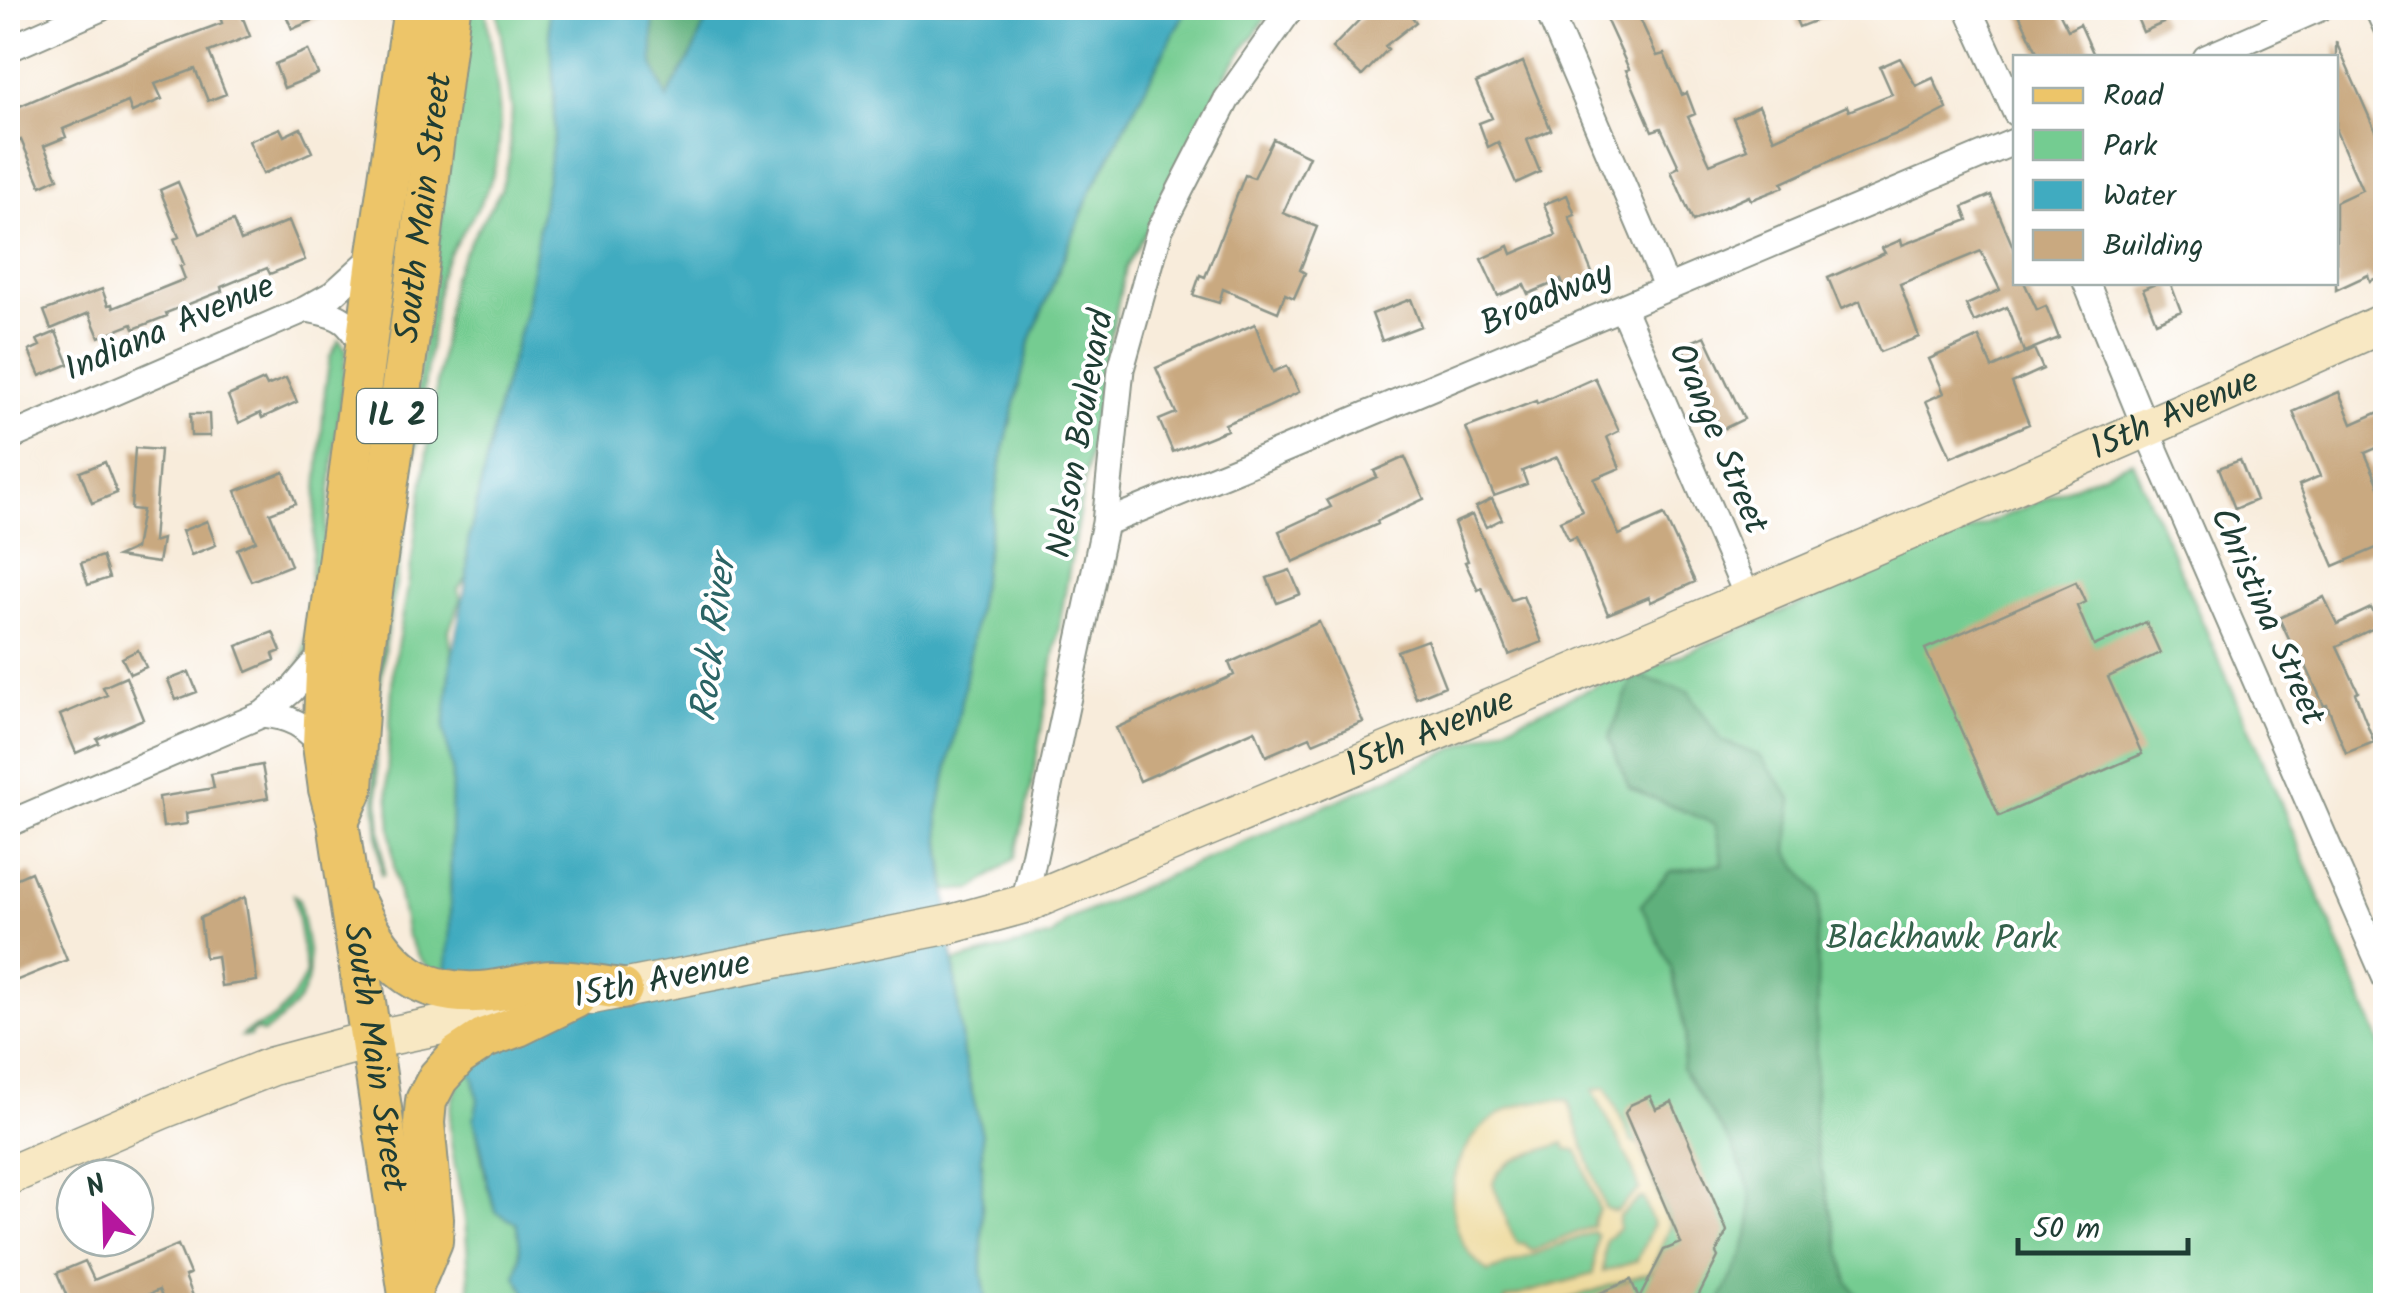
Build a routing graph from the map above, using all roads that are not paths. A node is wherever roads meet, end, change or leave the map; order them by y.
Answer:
1 (101, 8) edge
2 (414, 8) edge
3 (450, 8) edge
4 (1291, 8) edge
5 (1547, 8) edge
6 (1968, 8) edge
7 (2320, 8) edge
8 (2377, 8) edge
9 (2386, 27) edge
10 (8, 49) edge
11 (2213, 55) edge
12 (2013, 106) edge
13 (2013, 141) edge
14 (378, 253) junction
15 (2087, 285) edge
16 (1667, 288) junction
17 (1622, 307) junction
18 (306, 309) junction
19 (2386, 322) edge
20 (365, 351) junction
21 (2146, 429) junction
22 (8, 438) edge
23 (1105, 522) junction
24 (1749, 600) junction
25 (327, 649) junction
26 (263, 714) junction
27 (323, 746) junction
28 (338, 822) junction
29 (8, 824) edge
30 (345, 878) junction
31 (1024, 904) junction
32 (2386, 979) edge
33 (622, 989) junction
34 (575, 998) junction
35 (370, 1040) junction
36 (8, 1176) edge
37 (410, 1302) edge

1 - 10 street
2 - 14 main road, South Main Street / IL 2
3 - 28 main road, South Main Street / IL 2
4 - 23 street, Nelson Boulevard
5 - 16 street
6 - 12 street
7 - 11 street
8 - 9 street
13 - 16 street, Broadway
14 - 18 street, Indiana Avenue
14 - 20 main road, South Main Street / IL 2
15 - 21 street, Christina Street
16 - 17 street, Broadway
17 - 23 street, Broadway
17 - 24 street, Orange Street
18 - 20 street, Indiana Avenue
18 - 22 street, Indiana Avenue
19 - 21 main road, 15th Avenue
20 - 25 main road, South Main Street / IL 2
21 - 24 main road, 15th Avenue
21 - 32 street, Christina Street
23 - 31 street, Nelson Boulevard
24 - 31 main road, 15th Avenue
25 - 26 street
25 - 27 main road, South Main Street / IL 2
26 - 27 street
26 - 29 street
27 - 28 main road, South Main Street / IL 2
28 - 30 main road, South Main Street / IL 2
30 - 33 main road
30 - 35 main road, South Main Street / IL 2
31 - 33 main road, 15th Avenue
33 - 34 main road, 15th Avenue
34 - 35 main road, 15th Avenue
34 - 37 main road
35 - 36 main road, 15th Avenue
35 - 37 main road, South Main Street / IL 2

